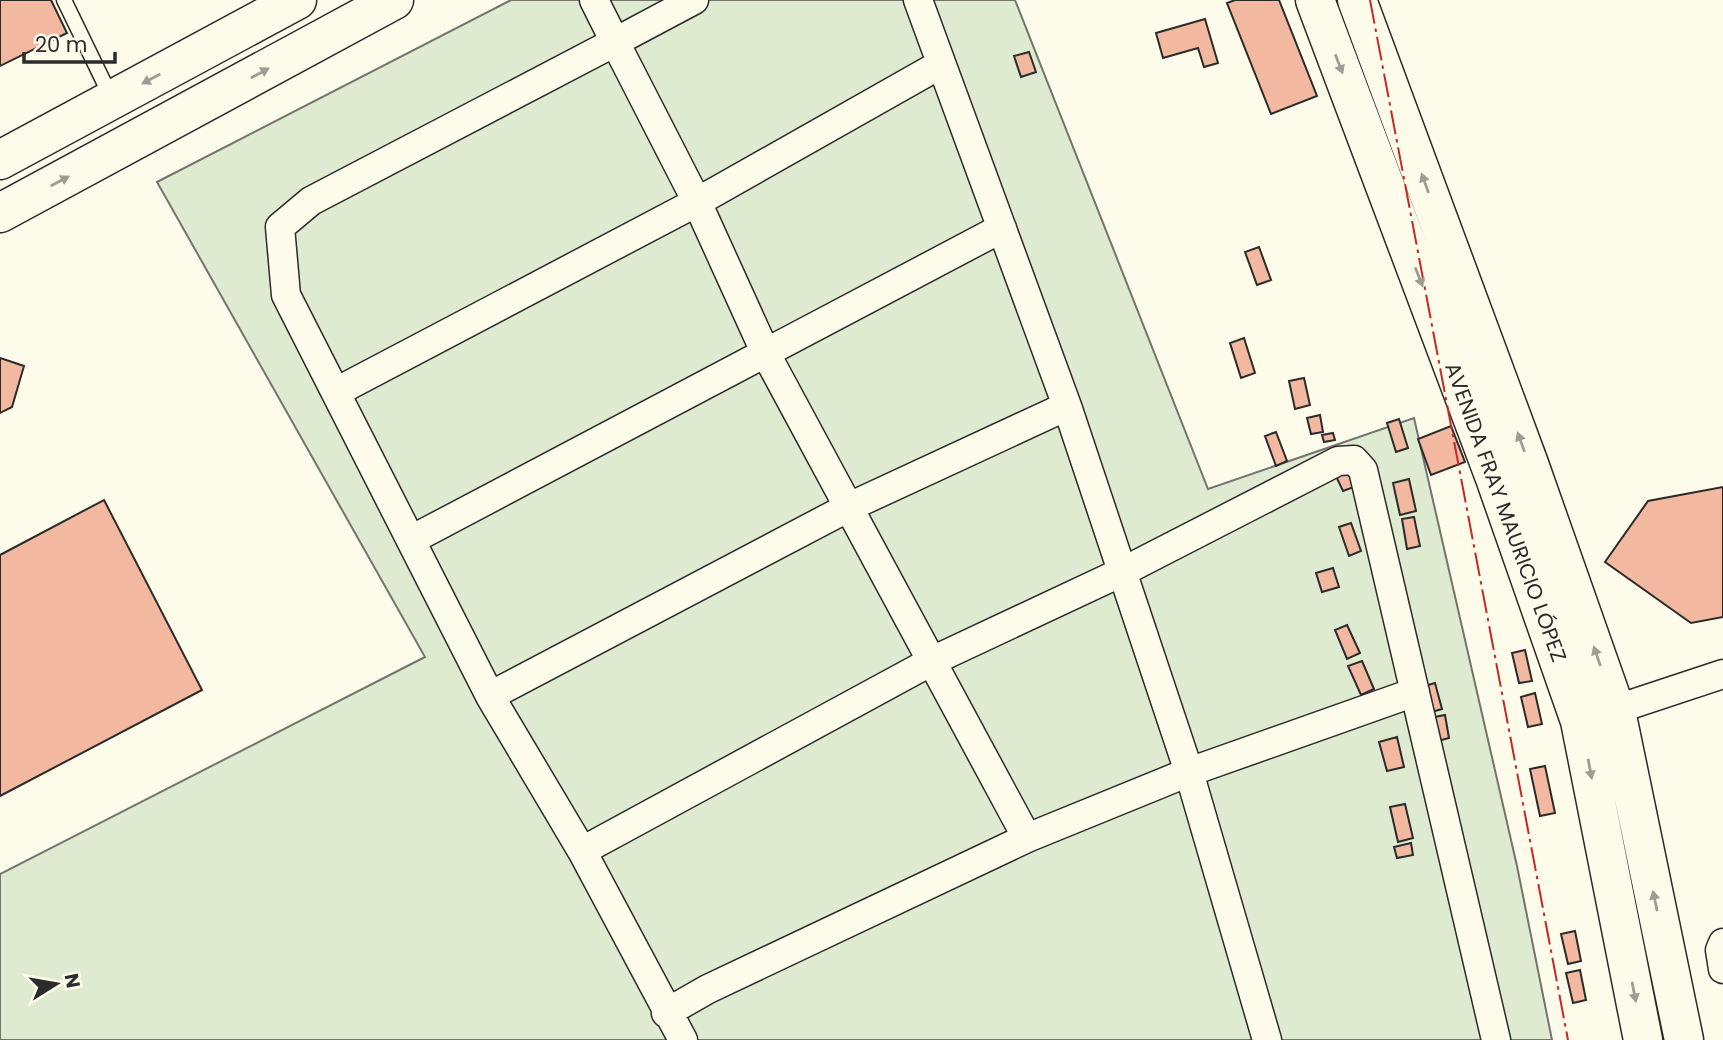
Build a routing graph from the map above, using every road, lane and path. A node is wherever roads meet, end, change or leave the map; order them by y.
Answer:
1 (64, 0) edge
2 (297, 0) edge
3 (394, 0) edge
4 (594, 0) edge
5 (694, 0) edge
6 (918, 0) edge
7 (1315, 0) edge
8 (1357, 0) edge
9 (615, 42) junction
10 (942, 64) junction
11 (112, 99) junction
12 (0, 160) edge
13 (697, 202) junction
14 (0, 213) edge
15 (1002, 228) junction
16 (766, 354) junction
17 (336, 392) junction
18 (1067, 406) junction
19 (849, 508) junction
20 (411, 540) junction
21 (1124, 571) junction
22 (932, 662) junction
23 (1723, 674) edge
24 (1415, 692) junction
25 (490, 696) junction
26 (1598, 716) junction
27 (1189, 772) junction
28 (1027, 838) junction
29 (582, 851) junction
30 (1723, 943) edge
31 (1723, 969) edge
32 (666, 1013) junction
33 (683, 1040) edge
34 (1267, 1040) edge
35 (1496, 1040) edge
36 (1643, 1040) edge
37 (1684, 1040) edge

1 - 11 lane
2 -> 11 street
14 -> 3 street
4 - 9 street
5 - 9 street
6 - 10 street
7 -> 26 street, AVENIDA FRAY MAURICIO LÓPEZ
26 -> 8 street, AVENIDA FRAY MAURICIO LÓPEZ
9 - 13 street
9 - 17 street
10 - 13 street
10 - 15 street
11 - 12 street
13 - 16 street
13 - 17 street
15 - 16 street
15 - 18 street
16 - 19 street
16 - 20 street
17 - 20 street
18 - 19 street
18 - 21 street
19 - 22 street
19 - 25 street
20 - 25 street
21 - 22 street
21 - 24 street
21 - 27 street
22 - 28 street
22 - 29 street
23 - 26 street
24 - 27 street
24 - 35 street
25 - 29 street
26 -> 36 street, AVENIDA FRAY MAURICIO LÓPEZ
37 -> 26 street, AVENIDA FRAY MAURICIO LÓPEZ
27 - 28 street
27 - 34 street
28 - 32 street
29 - 32 street
30 - 31 street
32 - 33 street

